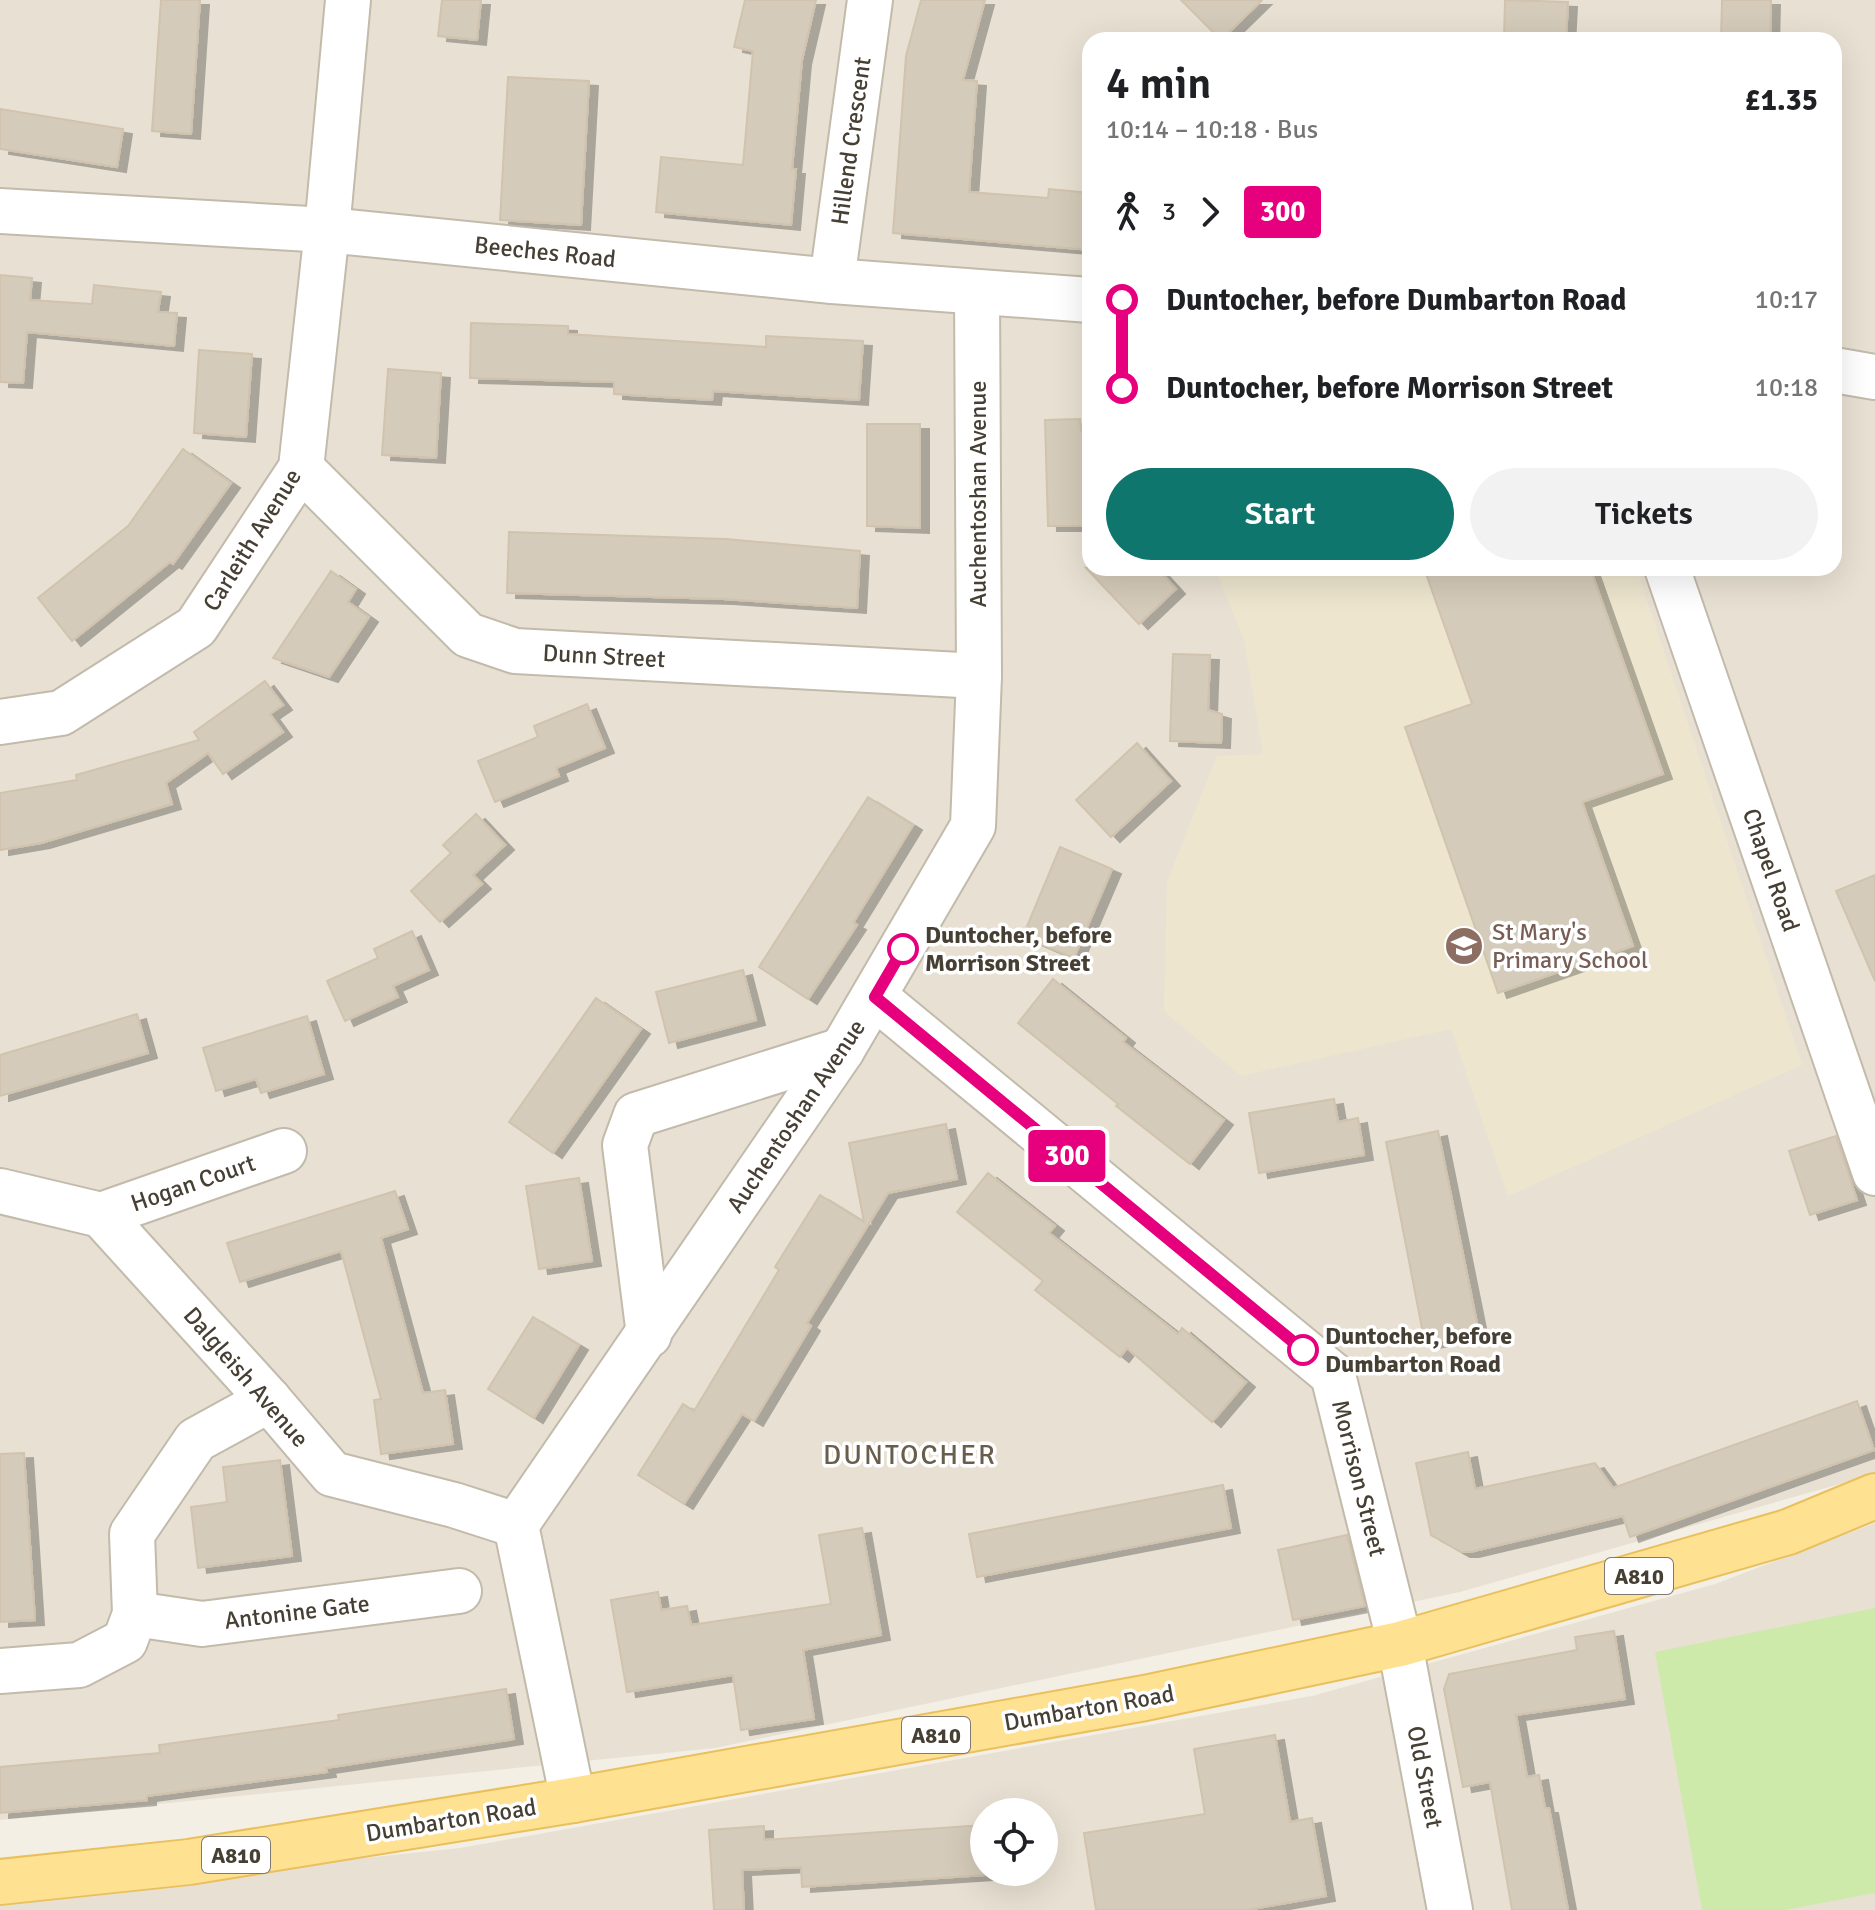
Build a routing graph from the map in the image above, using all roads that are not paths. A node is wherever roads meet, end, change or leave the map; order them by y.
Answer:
1 (348, 0) edge
2 (870, 0) edge
3 (0, 211) edge
4 (327, 230) junction
5 (832, 281) junction
6 (977, 293) junction
7 (1082, 300) edge
8 (1842, 371) edge
9 (1875, 377) edge
10 (301, 468) junction
11 (1670, 576) edge
12 (979, 676) junction
13 (0, 722) edge
14 (875, 997) junction
15 (842, 1050) junction
16 (284, 1151) dead end
17 (1875, 1173) edge
18 (0, 1191) edge
19 (101, 1215) junction
20 (649, 1335) junction
21 (269, 1400) junction
22 (1875, 1496) edge
23 (516, 1525) junction
24 (459, 1591) dead end
25 (135, 1614) junction
26 (1400, 1644) junction
27 (0, 1671) edge
28 (573, 1800) junction
29 (0, 1882) edge
30 (1450, 1910) edge

1 - 4 street, Carleith Avenue
2 - 5 street, Hillend Crescent
3 - 4 street, Beeches Road
4 - 5 street, Beeches Road
4 - 10 street, Carleith Avenue
5 - 6 street, Beeches Road
6 - 7 street, Beeches Road
6 - 12 street, Auchentoshan Avenue
8 - 9 street
10 - 12 street, Dunn Street
10 - 13 street, Carleith Avenue
11 - 17 street, Chapel Road
12 - 14 street, Auchentoshan Avenue
14 - 15 street, Auchentoshan Avenue
14 - 26 street, Morrison Street
15 - 20 street, Auchentoshan Avenue
15 - 20 street
16 - 19 street, Hogan Court
18 - 19 street
19 - 21 street, Dalgleish Avenue
20 - 23 street, Auchentoshan Avenue
21 - 23 street, Dalgleish Avenue
21 - 25 street
22 - 26 main road, Dumbarton Road / A810
23 - 28 street
24 - 25 street, Antonine Gate
25 - 27 street
26 - 28 main road, Dumbarton Road / A810
26 - 30 street, Old Street
28 - 29 main road, Dumbarton Road / A810

